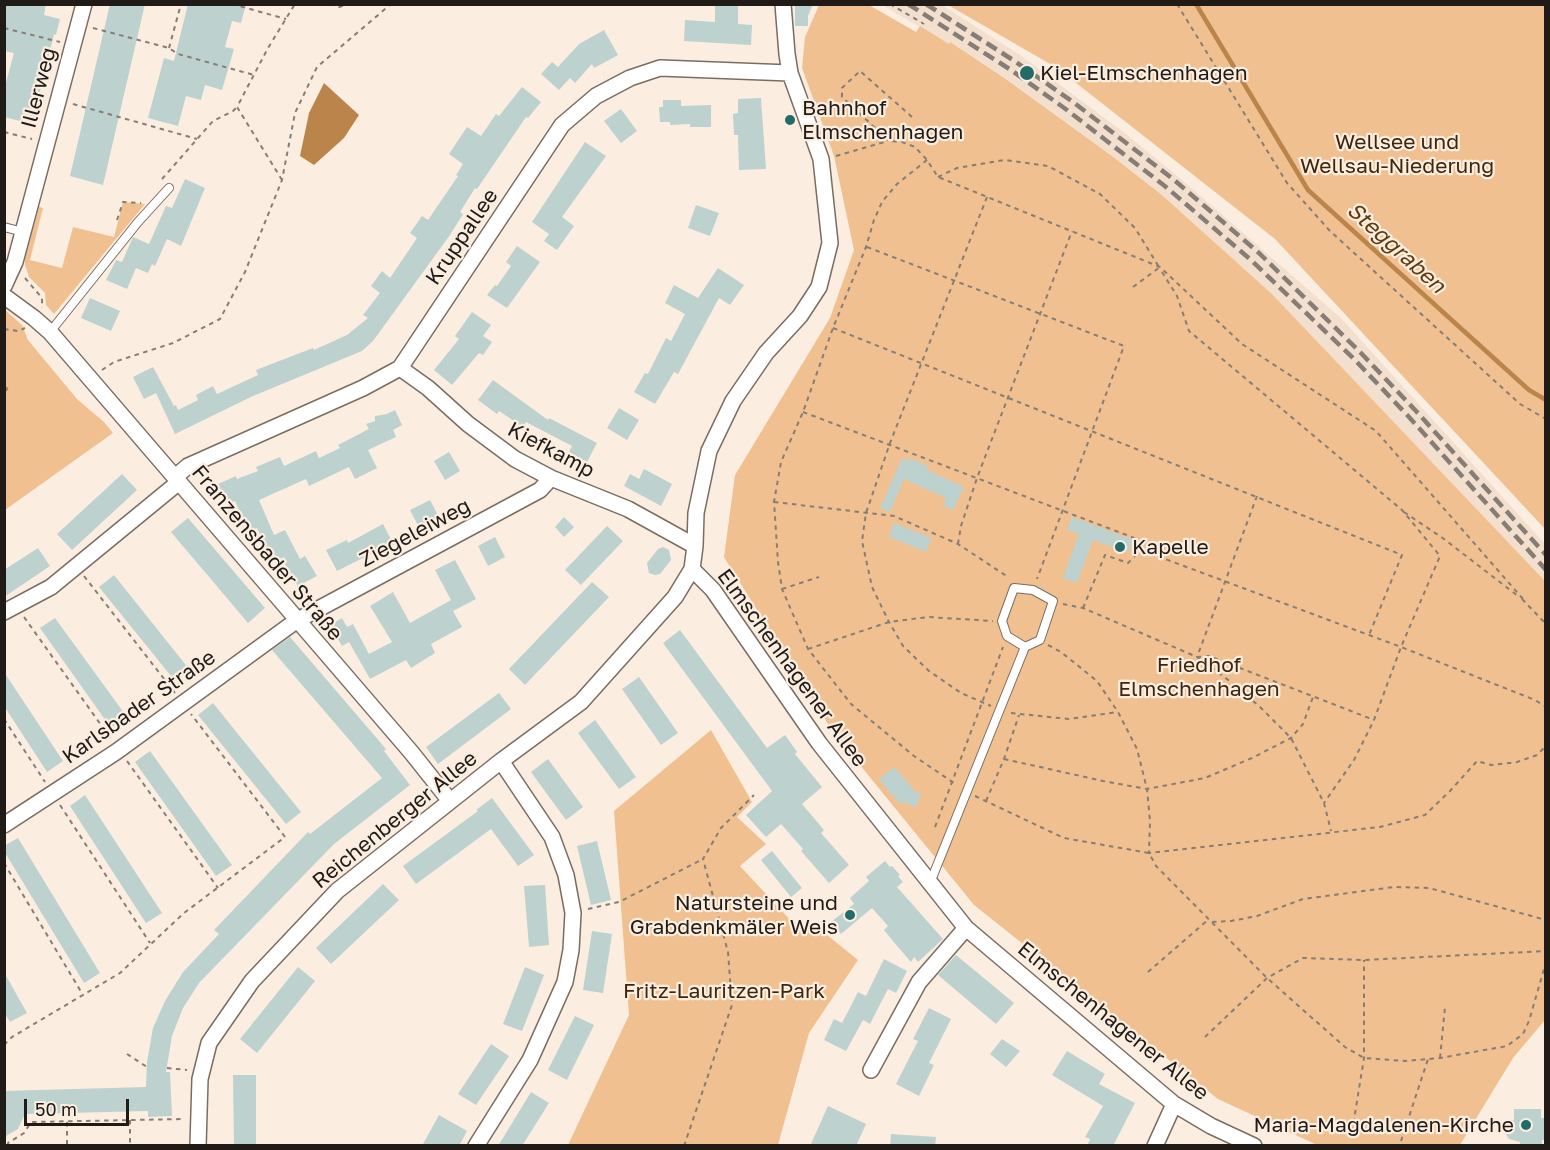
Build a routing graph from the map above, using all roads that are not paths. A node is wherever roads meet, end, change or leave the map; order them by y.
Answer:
1 (84, 4) edge
2 (783, 4) edge
3 (790, 73) junction
4 (169, 188) dead end
5 (4, 227) edge
6 (23, 232) junction
7 (4, 286) edge
8 (4, 296) edge
9 (50, 332) junction
10 (400, 368) junction
11 (551, 478) junction
12 (177, 480) junction
13 (695, 546) junction
14 (692, 569) junction
15 (4, 612) edge
16 (296, 621) junction
17 (1025, 647) junction
18 (501, 761) junction
19 (450, 801) junction
20 (4, 825) edge
21 (929, 884) junction
22 (966, 928) junction
23 (871, 1070) dead end
24 (1174, 1104) junction
25 (198, 1146) edge
26 (476, 1146) edge
27 (1155, 1146) edge
28 (1254, 1146) edge

1 - 6 street, Illerweg
2 - 3 street, Elmschenhagener Allee
3 - 10 street, Kruppallee
3 - 13 street, Elmschenhagener Allee
4 - 9 lane
5 - 6 lane
6 - 7 street, Illerweg
8 - 9 street, Franzensbader Straße
9 - 12 street, Franzensbader Straße
10 - 11 street, Kiefkamp
10 - 12 street, Kruppallee
11 - 13 street, Kiefkamp
11 - 16 street, Ziegeleiweg
12 - 15 street, Kruppallee
12 - 16 street, Franzensbader Straße
13 - 14 street, Elmschenhagener Allee
14 - 18 street, Reichenberger Allee
14 - 21 street, Elmschenhagener Allee
16 - 19 street, Franzensbader Straße
16 - 20 street, Karlsbader Straße
17 - 17 lane
17 - 21 lane
18 - 19 street, Reichenberger Allee
18 - 26 street
19 - 25 street, Reichenberger Allee
21 - 22 street, Elmschenhagener Allee
22 - 23 street
22 - 24 street, Elmschenhagener Allee
24 - 27 street
24 - 28 street, Elmschenhagener Allee

